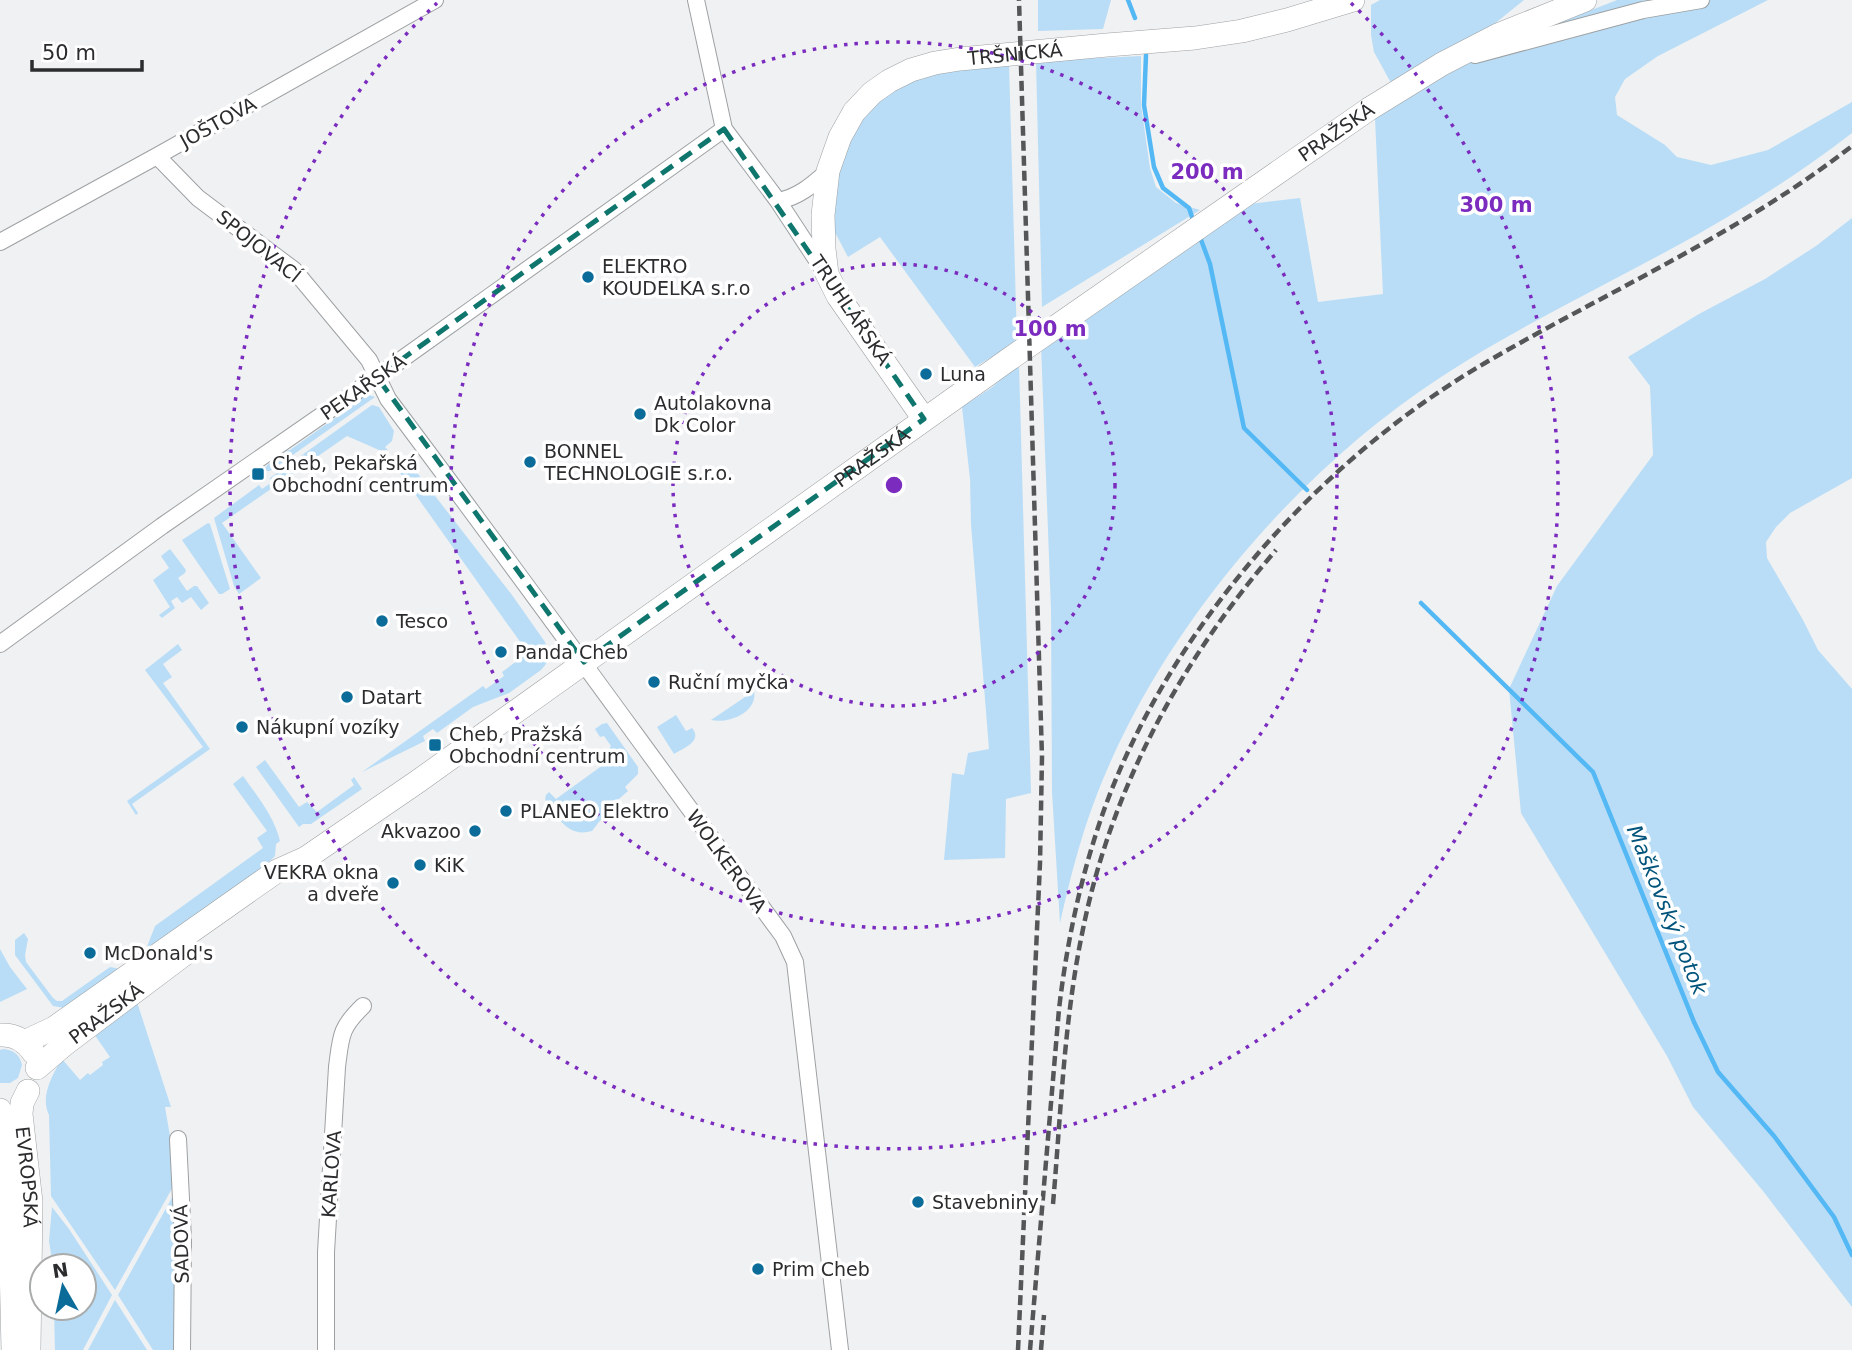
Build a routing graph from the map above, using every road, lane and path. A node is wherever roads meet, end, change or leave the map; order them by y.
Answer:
1 (435, 0) edge
2 (696, 0) edge
3 (1353, 0) edge
4 (1586, 0) edge
5 (1701, 0) edge
6 (1442, 64) junction
7 (724, 129) junction
8 (158, 156) junction
9 (828, 171) junction
10 (778, 201) junction
11 (0, 242) edge
12 (827, 274) junction
13 (377, 377) junction
14 (924, 419) junction
15 (0, 644) edge
16 (584, 662) junction
17 (306, 858) junction
18 (363, 1006) dead end
19 (8, 1033) edge
20 (37, 1068) junction
21 (28, 1090) junction
22 (0, 1101) edge
23 (0, 1110) edge
24 (178, 1139) dead end
25 (13, 1350) edge
26 (29, 1350) edge
27 (182, 1350) edge
28 (326, 1350) edge
29 (840, 1350) edge

1 - 8 street, JOŠTOVA
2 - 7 street, TRUHLÁŘSKÁ
3 - 9 main road, TRŠNICKÁ
4 - 6 main road, PRAŽSKÁ
5 - 6 street, PRAŽSKÁ
6 - 14 main road, PRAŽSKÁ
7 - 10 street, TRUHLÁŘSKÁ
7 - 13 street, PEKAŘSKÁ
8 - 11 street, JOŠTOVA
8 - 13 street, SPOJOVACÍ
9 - 10 street
9 - 12 main road, TRŠNICKÁ
10 - 12 street, TRUHLÁŘSKÁ
12 - 14 main road, TRUHLÁŘSKÁ
13 - 15 street, PEKAŘSKÁ
13 - 16 street, WOLKEROVA
14 - 16 main road, PRAŽSKÁ
16 - 17 main road, PRAŽSKÁ
16 - 29 street, WOLKEROVA
17 - 19 main road, PRAŽSKÁ
17 - 20 main road, PRAŽSKÁ
18 - 28 street, KARLOVA
19 - 20 main road
20 - 21 main road, EVROPSKÁ
21 - 22 main road
21 - 26 main road, EVROPSKÁ
23 - 25 main road, EVROPSKÁ
24 - 27 street, SADOVÁ

